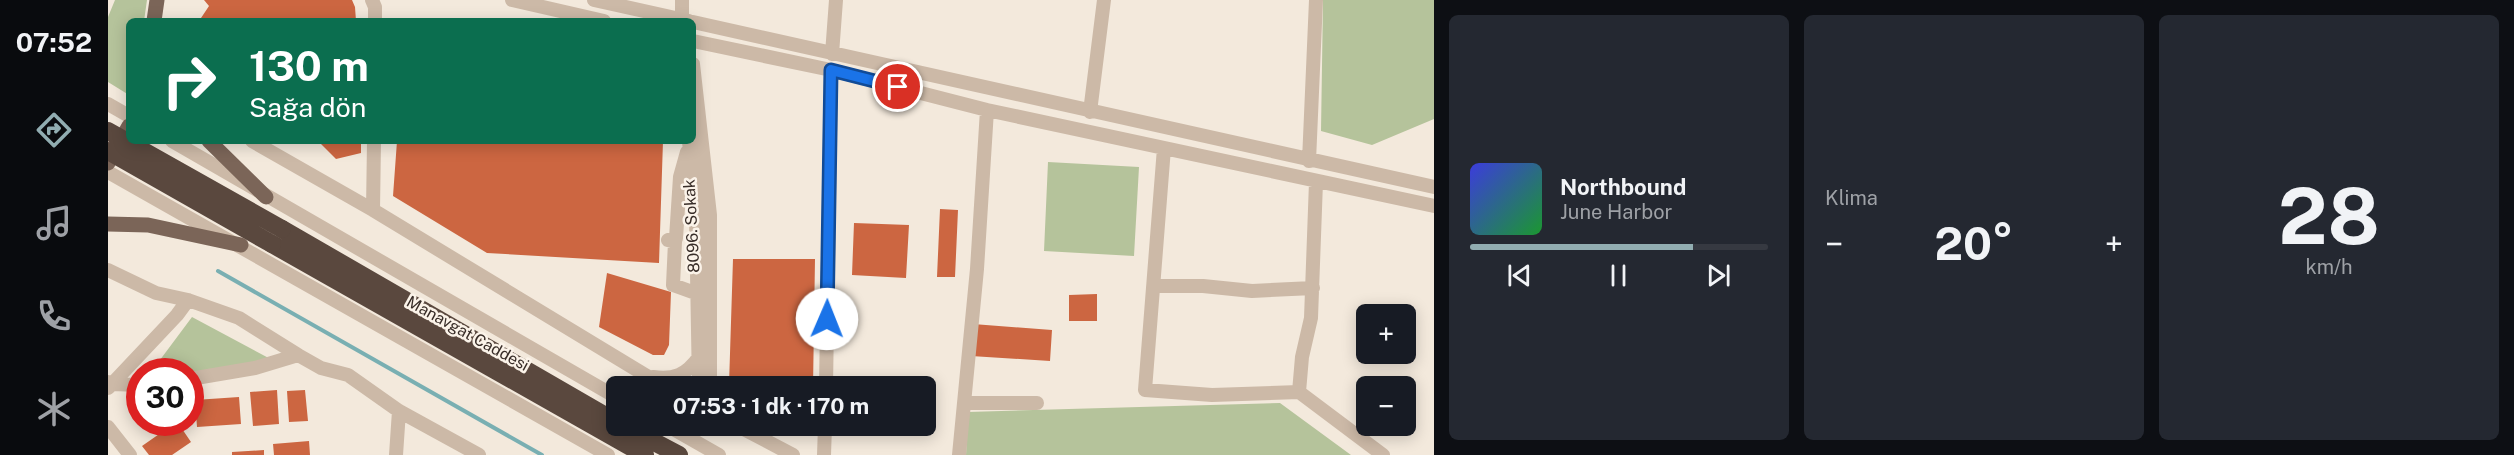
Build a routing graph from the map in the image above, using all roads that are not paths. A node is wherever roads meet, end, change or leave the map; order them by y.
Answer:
1 (157, 0) edge
2 (372, 0) edge
3 (512, 0) edge
4 (594, 0) edge
5 (682, 0) edge
6 (836, 0) edge
7 (1104, 0) edge
8 (1316, 0) edge
9 (154, 18) edge
10 (160, 18) edge
11 (375, 18) edge
12 (591, 18) edge
13 (673, 18) edge
14 (685, 18) edge
15 (696, 23) edge
16 (696, 42) edge
17 (832, 54) junction
18 (831, 70) junction
19 (696, 91) edge
20 (108, 104) edge
21 (987, 110) junction
22 (1090, 112) junction
23 (126, 114) edge
24 (108, 131) edge
25 (126, 131) edge
26 (126, 142) edge
27 (129, 144) edge
28 (177, 144) edge
29 (212, 144) edge
30 (257, 144) edge
31 (374, 144) edge
32 (689, 144) edge
33 (689, 144) edge
34 (1164, 148) junction
35 (108, 151) edge
36 (1309, 161) junction
37 (108, 163) edge
38 (108, 172) edge
39 (1316, 182) junction
40 (1434, 187) edge
41 (266, 197) junction
42 (1434, 206) edge
43 (373, 210) junction
44 (108, 224) edge
45 (277, 237) junction
46 (241, 245) junction
47 (108, 270) edge
48 (1153, 286) junction
49 (1314, 288) junction
50 (698, 294) junction
51 (188, 300) junction
52 (298, 355) junction
53 (699, 357) junction
54 (646, 376) edge
55 (676, 376) edge
56 (699, 376) edge
57 (710, 376) edge
58 (826, 376) edge
59 (204, 377) edge
60 (109, 385) edge
61 (126, 385) edge
62 (606, 391) edge
63 (1299, 392) junction
64 (966, 403) junction
65 (1037, 403) dead end
66 (399, 411) junction
67 (606, 417) edge
68 (108, 427) edge
69 (643, 436) edge
70 (694, 436) edge
71 (757, 436) edge
72 (825, 436) edge
73 (130, 455) edge
74 (396, 455) edge
75 (479, 455) edge
76 (608, 455) edge
77 (645, 455) edge
78 (679, 455) edge
79 (719, 455) edge
80 (793, 455) edge
81 (824, 455) edge
82 (960, 455) edge
83 (1383, 455) edge

1 - 9 main road
1 - 10 main road
2 - 11 street
3 - 12 street
4 - 13 street
5 - 14 street
6 - 17 street
7 - 22 street
8 - 36 street
15 - 17 street
16 - 18 street
17 - 22 street
18 - 21 street
18 - 58 street
19 - 57 street, 8096. Sokak
20 - 23 street
21 - 34 street
21 - 64 street
22 - 36 street
24 - 26 highway, bridge
25 - 37 main road
27 - 45 highway, bridge
28 - 41 street
29 - 41 main road
30 - 43 street
31 - 43 street
32 - 50 street, 8096. Sokak
33 - 50 street
34 - 39 street
34 - 48 street
35 - 45 highway, bridge
36 - 40 street
38 - 46 street
39 - 42 street
39 - 49 street
41 - 62 street
43 - 54 street
44 - 46 main road
45 - 67 highway, Manavgat Caddesi
45 - 77 highway, Manavgat Caddesi
46 - 76 street
47 - 51 street
48 - 49 street
48 - 63 street
49 - 63 street
50 - 53 street, 8096. Sokak
51 - 52 street
51 - 60 street
52 - 59 street
52 - 66 street
53 - 55 street
53 - 56 street, 8096. Sokak
60 - 61 street
63 - 83 street
64 - 65 street
64 - 82 street
66 - 74 street
66 - 75 street
68 - 73 street
69 - 78 highway
70 - 79 street
71 - 80 street
72 - 81 street

